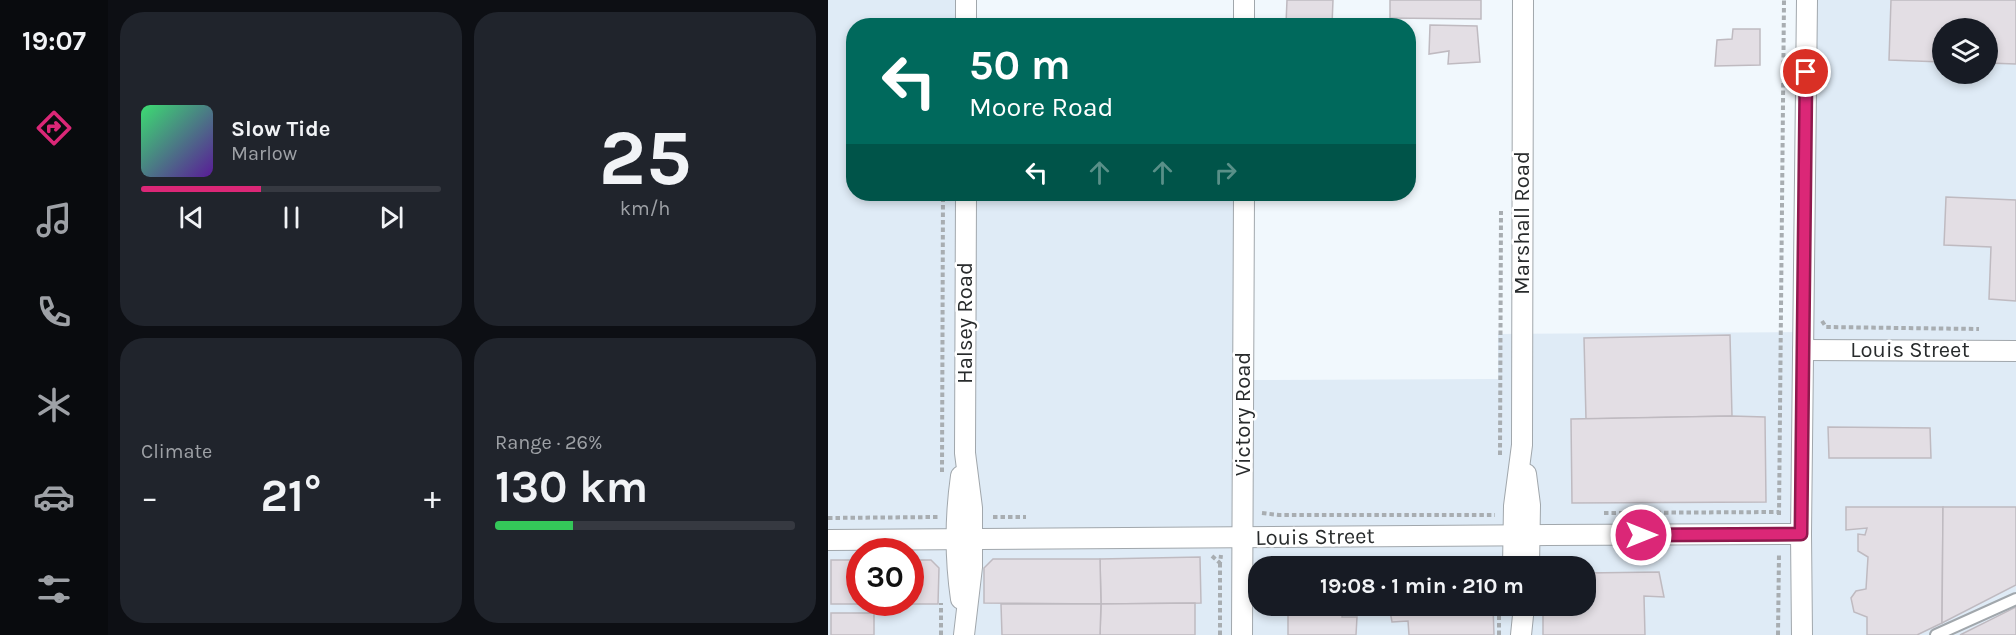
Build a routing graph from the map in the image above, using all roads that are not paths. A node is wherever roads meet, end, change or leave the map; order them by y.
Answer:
1 (966, 0) edge
2 (1244, 0) edge
3 (1523, 0) edge
4 (1807, 0) edge
5 (966, 18) edge
6 (1244, 18) edge
7 (966, 201) edge
8 (1244, 201) edge
9 (1803, 350) junction
10 (2016, 351) edge
11 (1801, 534) junction
12 (1522, 535) junction
13 (1243, 537) junction
14 (957, 539) junction
15 (828, 540) edge
16 (1516, 556) edge
17 (1527, 556) edge
18 (2016, 599) edge
19 (1519, 616) edge
20 (1523, 616) edge
21 (964, 629) edge
22 (1521, 634) edge
23 (1242, 635) edge
24 (1802, 635) edge
25 (1936, 635) edge

1 - 5 street
2 - 6 street
3 - 12 street, Marshall Road
4 - 9 street
7 - 14 street, Halsey Road
8 - 13 street, Victory Road
9 - 10 street, Louis Street
9 - 11 street
11 - 12 street, Louis Street
11 - 24 street
12 - 13 street, Louis Street
12 - 16 street, Marshall Road
12 - 17 street, Marshall Road
13 - 14 street, Louis Street
13 - 23 street, Victory Road
14 - 15 street, Louis Street
14 - 21 street, Halsey Road
18 - 25 lane
19 - 22 street
20 - 22 street

